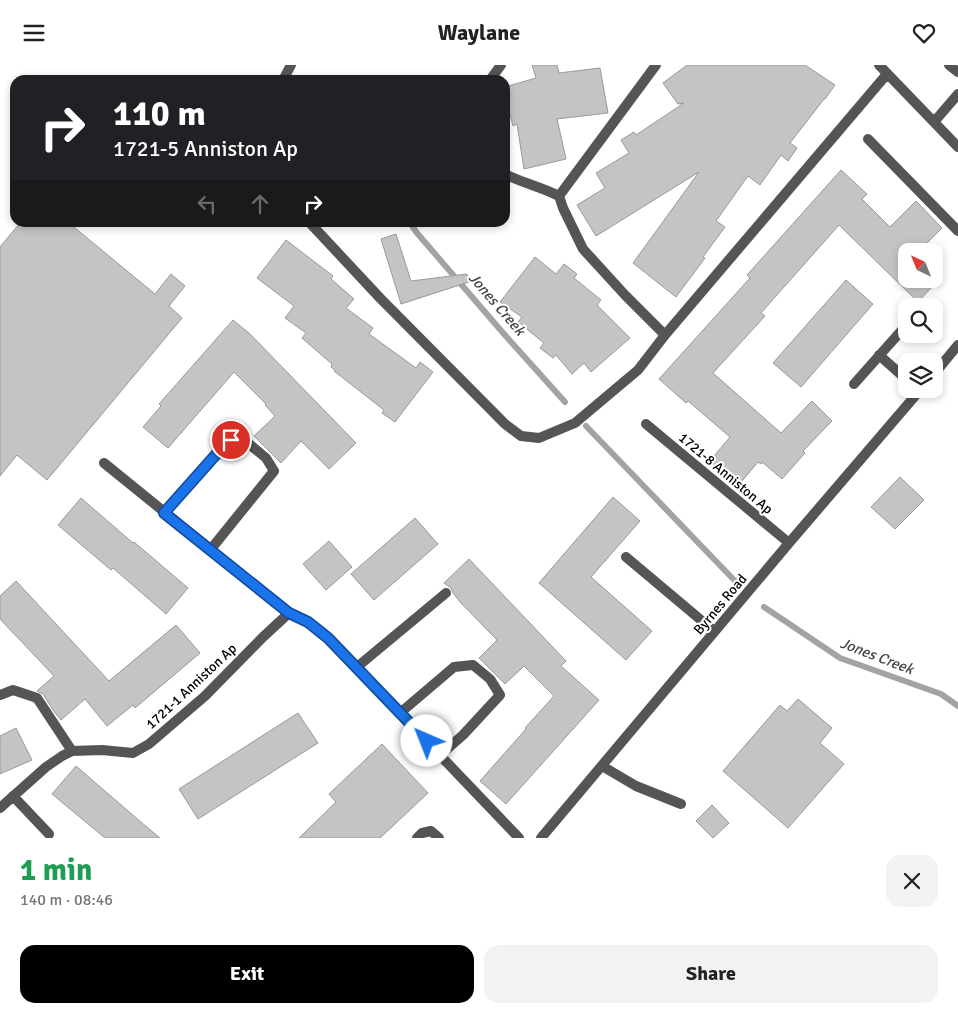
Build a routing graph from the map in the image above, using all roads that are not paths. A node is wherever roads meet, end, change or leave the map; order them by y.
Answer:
1 (656, 65) edge
2 (878, 65) edge
3 (949, 65) edge
4 (958, 72) edge
5 (887, 74) junction
6 (958, 94) edge
7 (934, 122) junction
8 (868, 139) dead end
9 (958, 147) edge
10 (510, 177) edge
11 (559, 196) junction
12 (314, 227) edge
13 (958, 231) edge
14 (898, 334) edge
15 (665, 335) junction
16 (958, 345) edge
17 (879, 355) junction
18 (943, 362) edge
19 (898, 372) edge
20 (854, 384) dead end
21 (911, 398) edge
22 (646, 424) dead end
23 (104, 463) dead end
24 (164, 513) junction
25 (789, 543) junction
26 (211, 549) junction
27 (626, 557) dead end
28 (446, 593) dead end
29 (289, 613) junction
30 (714, 631) junction
31 (356, 667) junction
32 (0, 695) edge
33 (400, 713) junction
34 (72, 751) junction
35 (440, 755) junction
36 (602, 766) junction
37 (13, 796) junction
38 (681, 804) dead end
39 (0, 808) edge
40 (49, 837) edge
41 (417, 838) edge
42 (439, 838) edge
43 (519, 838) edge
44 (541, 838) edge

1 - 11 street
2 - 5 street
3 - 4 street
5 - 7 street
5 - 15 street
6 - 7 street
7 - 9 street
8 - 13 street
10 - 11 street
11 - 15 street
12 - 15 street
14 - 17 street
16 - 18 street
17 - 19 street
17 - 20 street
21 - 25 street, Byrnes Road
22 - 25 street, 1721-8 Anniston Ap
23 - 24 street
24 - 26 street
24 - 26 street
25 - 30 street, Byrnes Road
26 - 29 street
27 - 30 street
28 - 31 street
29 - 31 street
29 - 34 street, 1721-1 Anniston Ap
30 - 36 street, Byrnes Road
31 - 33 street
32 - 34 street
33 - 35 street
33 - 35 street
34 - 37 street, 1721-1 Anniston Ap
35 - 43 street
36 - 38 street
36 - 44 street, Byrnes Road
37 - 39 street, 1721-1 Anniston Ap
37 - 40 street
41 - 42 street

